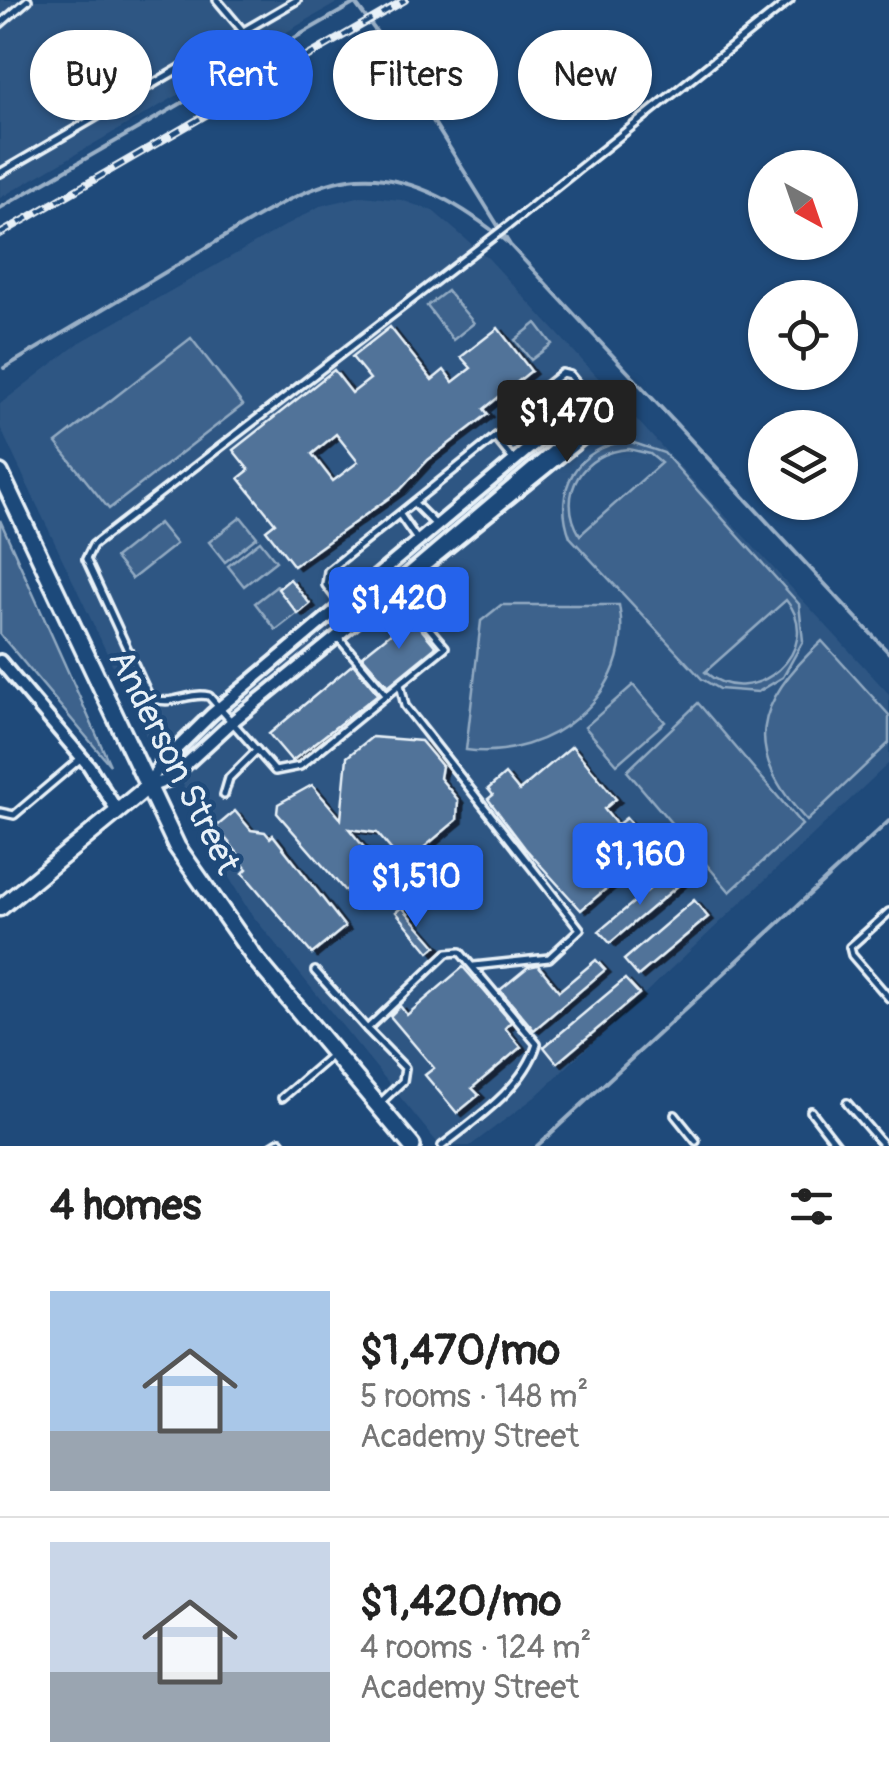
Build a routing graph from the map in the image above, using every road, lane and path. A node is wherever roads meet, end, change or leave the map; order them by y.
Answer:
1 (28, 0) edge
2 (217, 0) edge
3 (297, 0) edge
4 (790, 0) edge
5 (0, 24) edge
6 (242, 30) edge
7 (245, 30) edge
8 (172, 72) edge
9 (0, 173) edge
10 (589, 398) junction
11 (555, 428) junction
12 (495, 438) junction
13 (516, 462) junction
14 (0, 472) edge
15 (414, 504) junction
16 (400, 515) junction
17 (438, 528) junction
18 (420, 543) junction
19 (398, 590) junction
20 (343, 606) junction
21 (337, 635) junction
22 (2, 666) edge
23 (400, 684) junction
24 (387, 695) junction
25 (221, 708) junction
26 (233, 721) junction
27 (257, 750) junction
28 (82, 757) junction
29 (146, 788) junction
30 (224, 795) dead end
31 (0, 812) edge
32 (118, 812) junction
33 (0, 908) edge
34 (889, 912) edge
35 (472, 966) junction
36 (315, 971) dead end
37 (889, 998) edge
38 (368, 1028) junction
39 (334, 1053) junction
40 (282, 1098) dead end
41 (847, 1103) dead end
42 (377, 1105) junction
43 (811, 1111) dead end
44 (675, 1115) dead end
45 (696, 1141) dead end
46 (272, 1146) edge
47 (284, 1146) edge
48 (412, 1146) edge
49 (442, 1146) edge
50 (838, 1146) edge
51 (884, 1146) edge

1 - 5 lane
2 - 6 lane
3 - 7 lane
4 - 25 lane
8 - 9 lane
10 - 11 street
10 - 12 lane
10 - 19 street
11 - 13 street
11 - 21 street
12 - 13 lane
12 - 15 lane
13 - 17 street
14 - 29 main road, Anderson Street
15 - 16 lane
15 - 17 lane
16 - 18 lane
16 - 20 lane
17 - 18 street
18 - 20 street
19 - 21 street
19 - 23 lane
20 - 25 street
21 - 24 lane
21 - 26 street
22 - 28 street
23 - 24 lane
23 - 35 lane
24 - 27 lane
25 - 26 lane
25 - 29 street
26 - 27 lane
26 - 29 street
27 - 30 lane
28 - 31 lane
28 - 32 street
29 - 32 street
29 - 39 main road, Anderson Street
32 - 33 street
34 - 37 lane
35 - 38 lane
35 - 49 lane
36 - 38 lane
38 - 42 lane
39 - 40 lane
39 - 42 main road, Anderson Street
41 - 51 lane
42 - 48 main road, Anderson Street
43 - 50 lane
44 - 45 lane
46 - 47 lane

